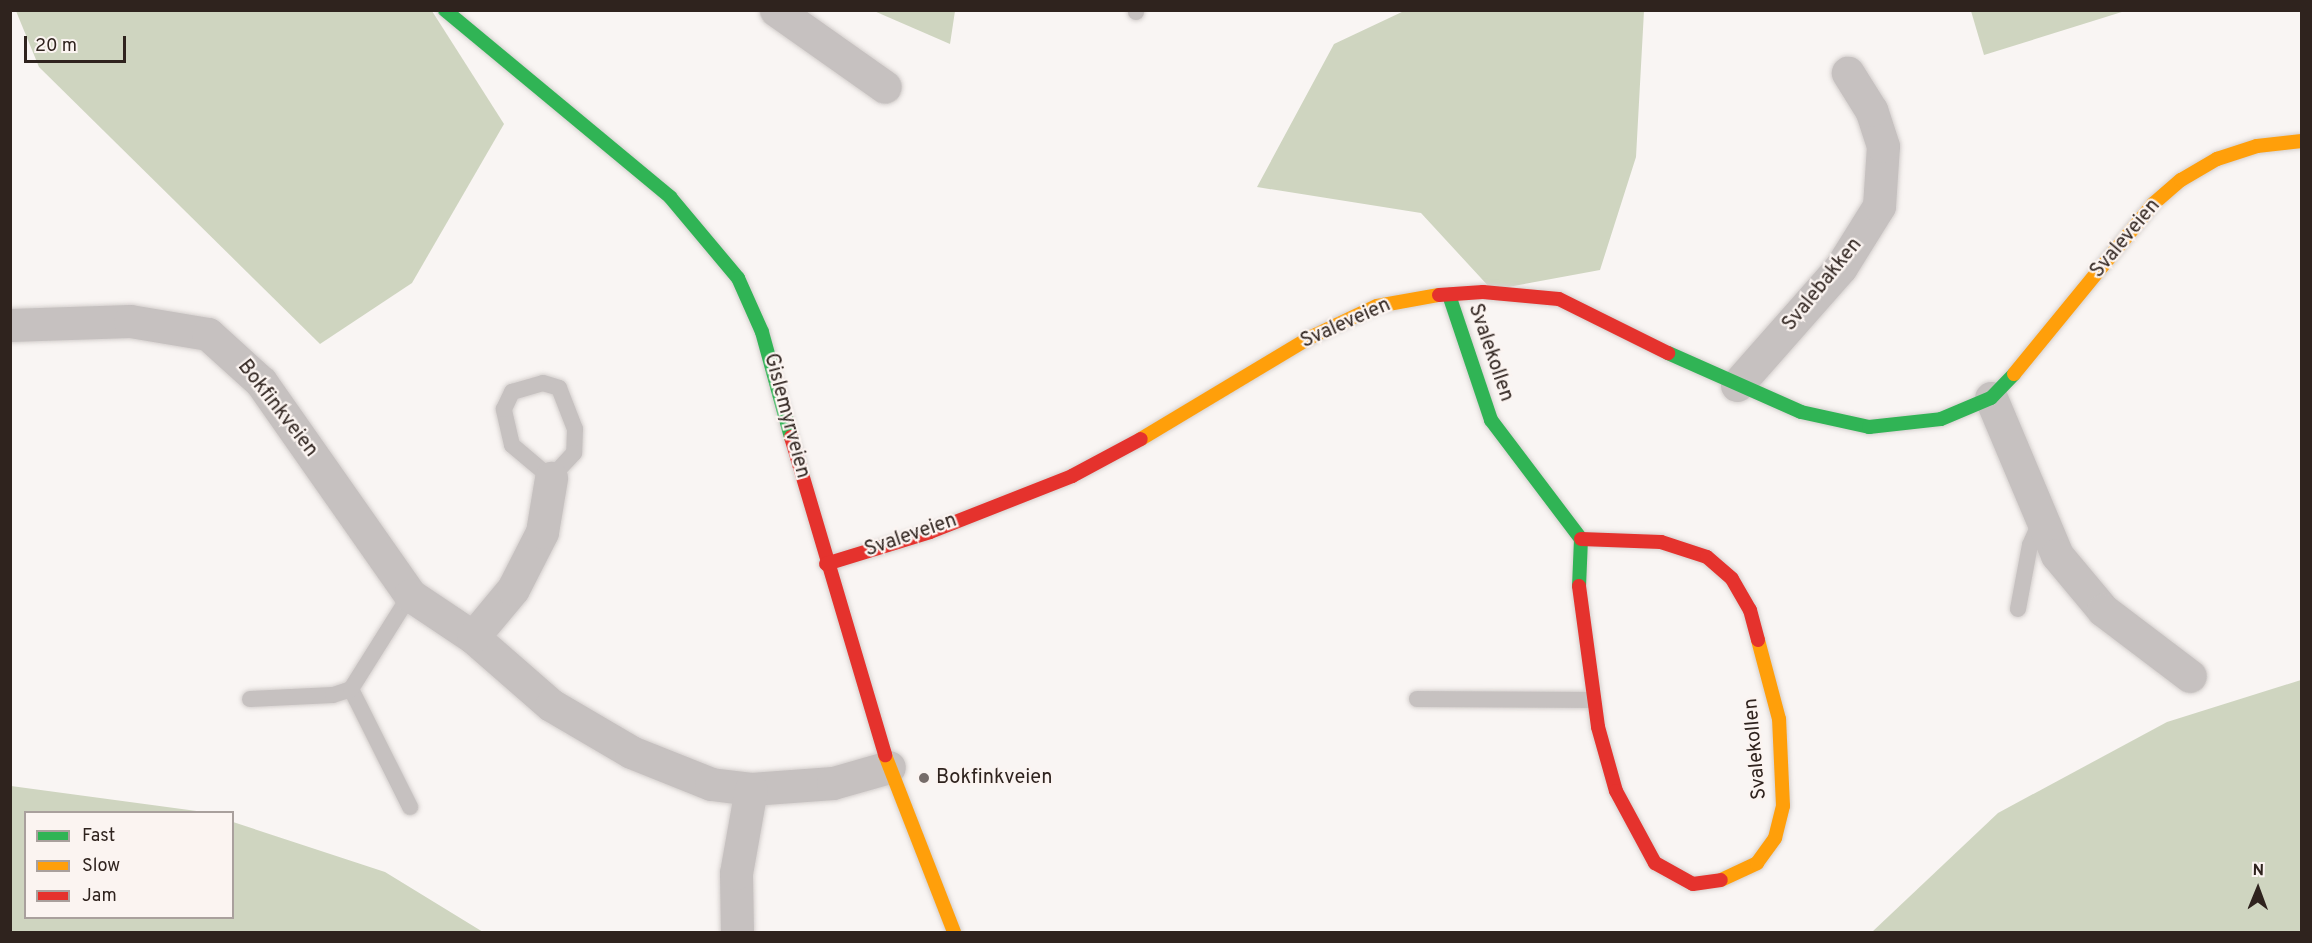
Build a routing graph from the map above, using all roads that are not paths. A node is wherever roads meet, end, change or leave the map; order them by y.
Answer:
1 (446, 10) edge
2 (776, 10) edge
3 (1848, 73) dead end
4 (885, 87) dead end
5 (2301, 141) edge
6 (1449, 295) junction
7 (10, 325) edge
8 (1737, 385) junction
9 (1991, 398) junction
10 (551, 478) junction
11 (2040, 523) junction
12 (1581, 539) junction
13 (826, 564) junction
14 (410, 595) junction
15 (2018, 609) dead end
16 (473, 637) junction
17 (2190, 676) dead end
18 (351, 689) junction
19 (250, 699) dead end
20 (1417, 699) dead end
21 (1593, 700) junction
22 (889, 767) junction
23 (751, 789) junction
24 (410, 807) dead end
25 (737, 933) edge
26 (954, 933) edge

1 - 13 street, Gislemyrveien
2 - 4 street
3 - 8 street, Svalebakken
5 - 9 street, Svaleveien
6 - 8 street, Svaleveien
6 - 12 street, Svalekollen
6 - 13 street, Svaleveien
7 - 14 street, Bokfinkveien
8 - 9 street, Svaleveien
9 - 11 street
10 - 10 lane
10 - 16 street
11 - 15 lane
11 - 17 street
12 - 21 street, Svalekollen
12 - 21 street, Svalekollen
13 - 22 street, Gislemyrveien
14 - 16 street, Bokfinkveien
14 - 18 lane
16 - 23 street, Bokfinkveien
18 - 19 lane
18 - 24 lane
20 - 21 lane
22 - 23 street, Bokfinkveien
22 - 26 street, Gislemyrveien
23 - 25 street

